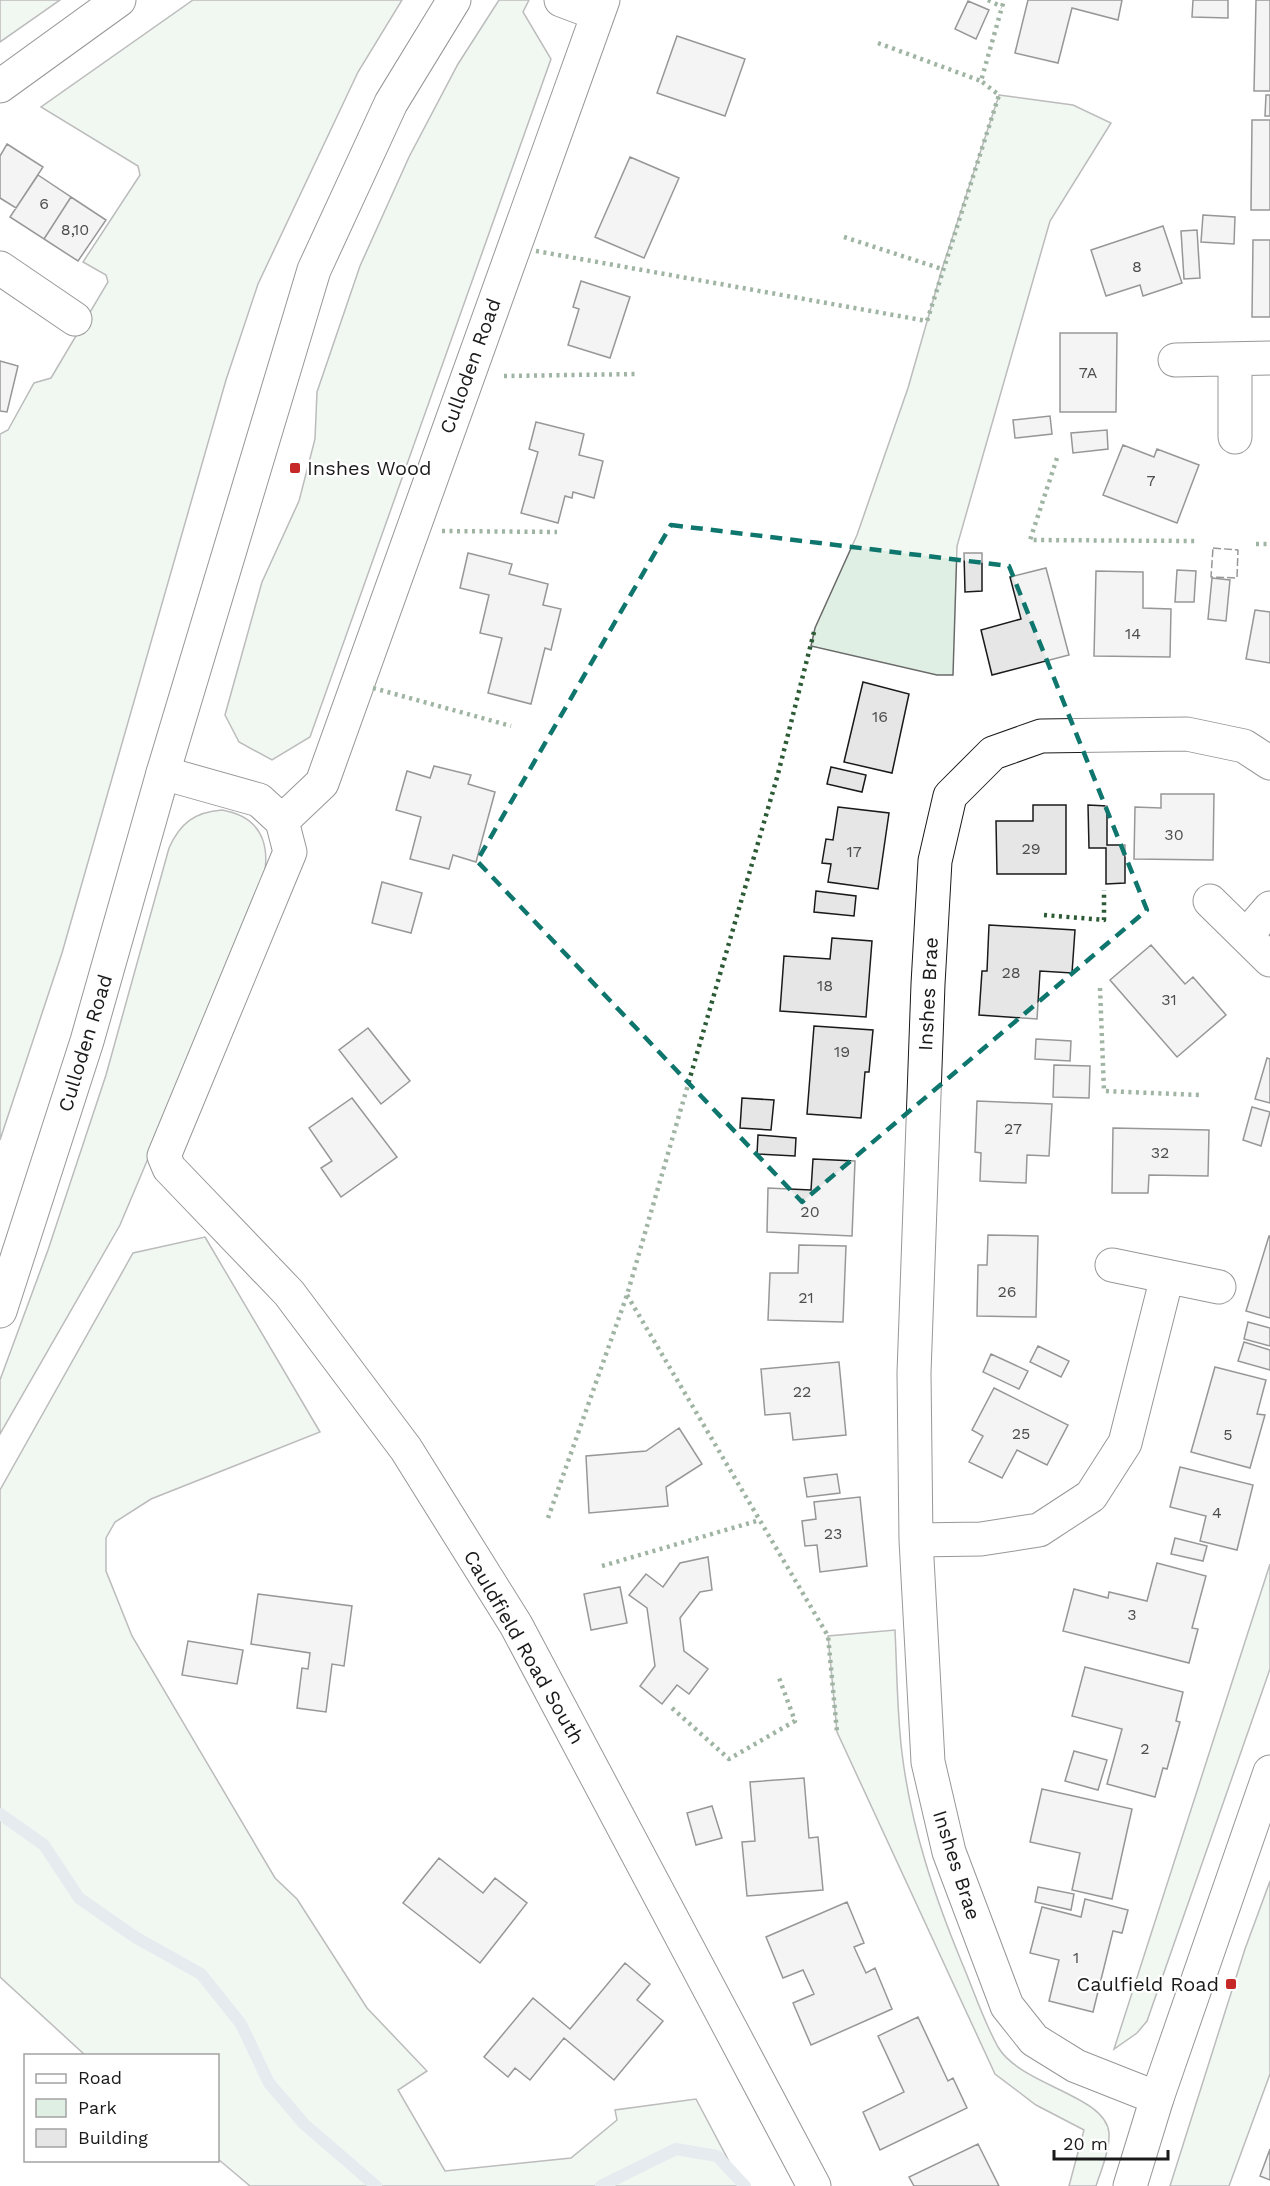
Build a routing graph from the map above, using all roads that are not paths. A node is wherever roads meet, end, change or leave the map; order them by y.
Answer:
1 (119, 0) edge
2 (454, 0) edge
3 (561, 0) edge
4 (600, 7) edge
5 (0, 86) edge
6 (0, 268) edge
7 (75, 319) dead end
8 (1270, 358) edge
9 (1235, 359) junction
10 (1175, 360) dead end
11 (1235, 437) dead end
12 (1270, 763) edge
13 (163, 773) junction
14 (282, 821) junction
15 (1210, 901) dead end
16 (1270, 908) edge
17 (1246, 936) junction
18 (1270, 960) edge
19 (1112, 1265) dead end
20 (1167, 1277) junction
21 (1219, 1287) dead end
22 (0, 1311) edge
23 (916, 1540) junction
24 (1270, 1772) edge
25 (1157, 2098) junction
26 (814, 2186) edge
27 (1130, 2186) edge

1 - 5 street
2 - 13 street, Culloden Road
3 - 4 street
4 - 14 street, Culloden Road
6 - 7 street
8 - 9 street
9 - 10 street
9 - 11 street
12 - 23 street, Inshes Brae
13 - 14 street
13 - 22 street, Culloden Road
14 - 26 street, Cauldfield Road South
15 - 17 street
16 - 17 street
17 - 18 street
19 - 20 street
20 - 21 street
20 - 23 street
23 - 25 street, Inshes Brae
24 - 25 street
25 - 27 street

